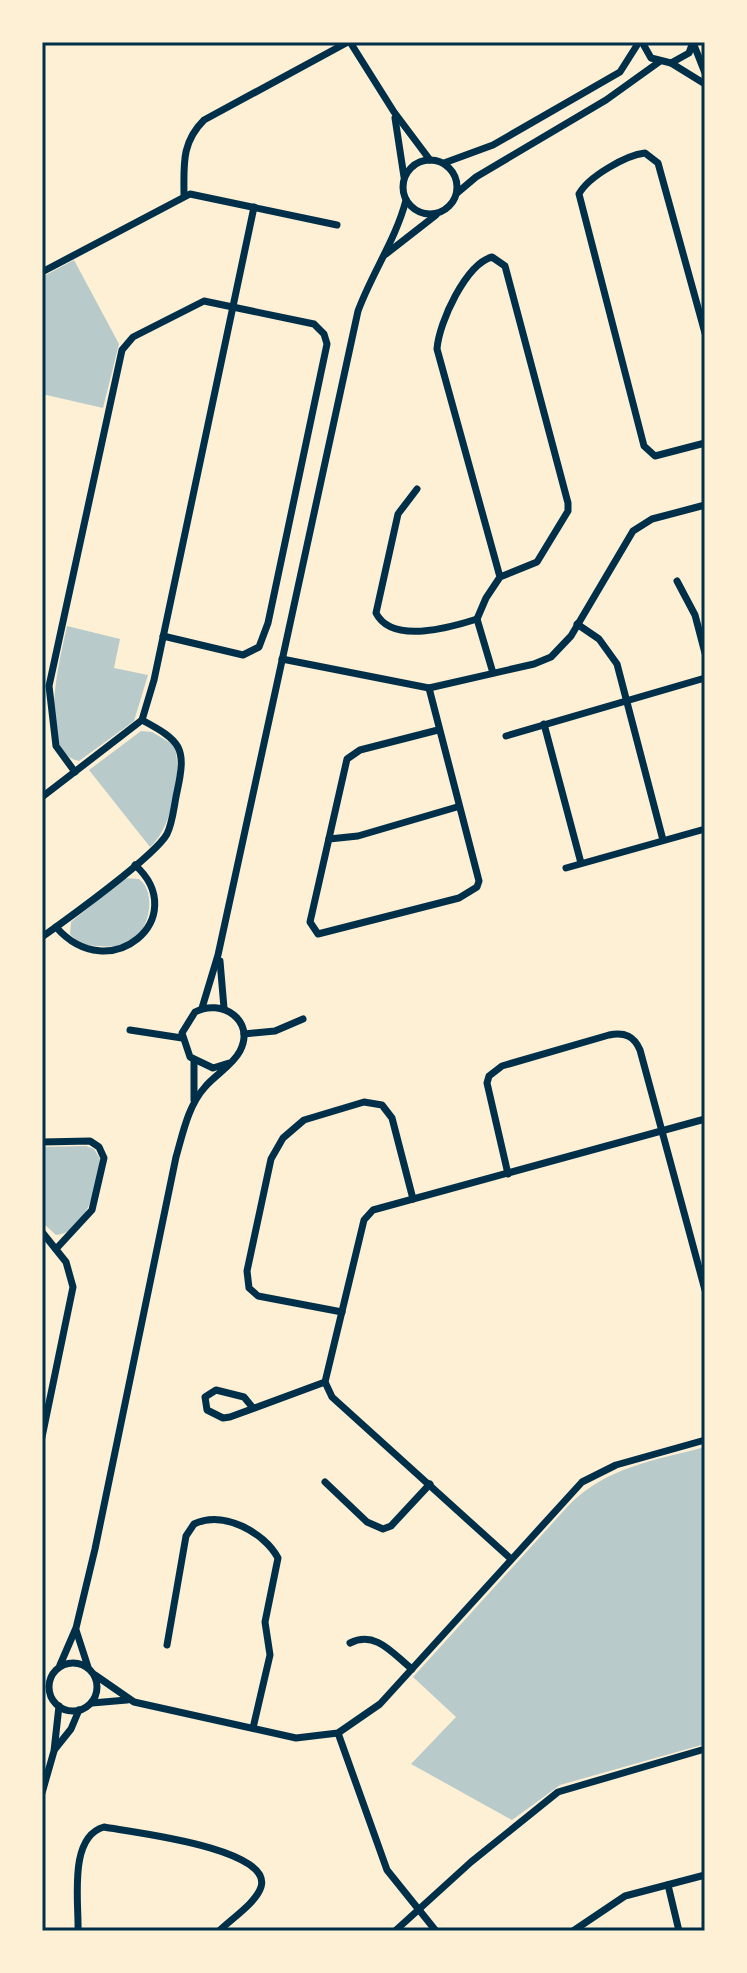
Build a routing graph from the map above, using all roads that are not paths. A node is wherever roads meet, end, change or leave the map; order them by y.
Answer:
1 (349, 42) edge
2 (640, 42) edge
3 (693, 43) edge
4 (659, 62) junction
5 (671, 63) junction
6 (705, 73) edge
7 (705, 84) edge
8 (394, 112) junction
9 (430, 160) junction
10 (444, 163) junction
11 (404, 179) junction
12 (457, 193) junction
13 (184, 196) junction
14 (406, 200) junction
15 (254, 207) junction
16 (437, 214) junction
17 (337, 225) dead end
18 (381, 258) junction
19 (42, 272) edge
20 (232, 306) junction
21 (705, 333) edge
22 (705, 443) edge
23 (417, 489) dead end
24 (705, 505) edge
25 (500, 577) junction
26 (677, 581) dead end
27 (477, 619) junction
28 (577, 624) junction
29 (163, 636) junction
30 (705, 653) edge
31 (282, 659) junction
32 (493, 673) junction
33 (705, 678) edge
34 (429, 688) junction
35 (627, 701) junction
36 (142, 720) junction
37 (544, 724) junction
38 (438, 730) junction
39 (506, 736) dead end
40 (75, 772) junction
41 (42, 797) edge
42 (457, 807) junction
43 (705, 829) edge
44 (329, 839) junction
45 (663, 840) junction
46 (581, 863) junction
47 (135, 865) junction
48 (566, 868) dead end
49 (56, 927) junction
50 (42, 937) edge
51 (218, 955) junction
52 (202, 1008) junction
53 (224, 1008) junction
54 (303, 1019) dead end
55 (130, 1030) dead end
56 (244, 1034) junction
57 (182, 1038) junction
58 (194, 1060) junction
59 (229, 1063) junction
60 (194, 1102) junction
61 (705, 1119) edge
62 (660, 1131) junction
63 (42, 1142) edge
64 (508, 1174) junction
65 (413, 1199) junction
66 (42, 1232) edge
67 (56, 1249) junction
68 (705, 1290) edge
69 (342, 1312) junction
70 (325, 1382) junction
71 (253, 1408) junction
72 (42, 1437) edge
73 (705, 1440) edge
74 (325, 1482) dead end
75 (430, 1484) junction
76 (511, 1559) junction
77 (76, 1628) junction
78 (350, 1643) dead end
79 (167, 1645) dead end
80 (59, 1667) junction
81 (88, 1667) junction
82 (412, 1669) junction
83 (42, 1672) edge
84 (95, 1675) junction
85 (42, 1692) edge
86 (129, 1700) junction
87 (92, 1703) junction
88 (56, 1704) junction
89 (79, 1710) junction
90 (253, 1728) junction
91 (338, 1733) junction
92 (705, 1749) edge
93 (54, 1751) junction
94 (42, 1793) edge
95 (705, 1875) edge
96 (668, 1885) junction
97 (418, 1910) junction
98 (78, 1931) edge
99 (219, 1931) edge
100 (395, 1931) edge
101 (436, 1931) edge
102 (573, 1931) edge
103 (679, 1931) edge

1 - 8 street
1 - 13 street
2 - 4 street
2 - 10 street
3 - 5 street
3 - 6 street
4 - 5 street
4 - 12 street
5 - 7 street
8 - 9 street
8 - 11 street
9 - 10 street
9 - 11 street
10 - 12 street
11 - 14 street
12 - 16 street
13 - 15 street
13 - 19 street
14 - 16 street
14 - 18 street
15 - 17 street
15 - 20 street
16 - 18 street
18 - 31 street
20 - 29 street
20 - 29 street
20 - 40 street
21 - 22 street
23 - 27 street
24 - 28 street
25 - 25 street
25 - 27 street
26 - 30 street
27 - 32 street
28 - 32 street
28 - 35 street
29 - 36 street
31 - 34 street
31 - 51 street
32 - 34 street
33 - 35 street
34 - 38 street
35 - 37 street
35 - 45 street
36 - 40 street
36 - 47 street
37 - 39 street
37 - 46 street
38 - 42 street
38 - 44 street
40 - 41 street
42 - 44 street
42 - 44 street
43 - 45 street
45 - 46 street
46 - 48 street
47 - 49 street
47 - 49 street
49 - 50 street
51 - 52 street
51 - 53 street
52 - 53 street
52 - 57 street
53 - 56 street
54 - 56 street
55 - 57 street
56 - 59 street
57 - 58 street
58 - 59 street
58 - 60 street
59 - 60 street
60 - 77 street
61 - 62 street
62 - 64 street
62 - 64 street
62 - 68 street
63 - 67 street
64 - 65 street
65 - 69 street
65 - 69 street
66 - 67 street
67 - 72 street
69 - 70 street
70 - 71 street
70 - 75 street
71 - 71 street
73 - 76 street
74 - 75 street
75 - 76 street
76 - 82 street
77 - 80 street
77 - 81 street
78 - 82 street
79 - 90 street
80 - 81 street
80 - 83 street
80 - 88 street
81 - 84 street
82 - 91 street
84 - 86 street
84 - 87 street
85 - 88 street
86 - 87 street
86 - 90 street
87 - 89 street
88 - 89 street
88 - 93 street
89 - 93 street
90 - 91 street
91 - 97 street
92 - 97 street
93 - 94 street
95 - 96 street
96 - 102 street
96 - 103 street
97 - 100 street
97 - 101 street
98 - 99 street

